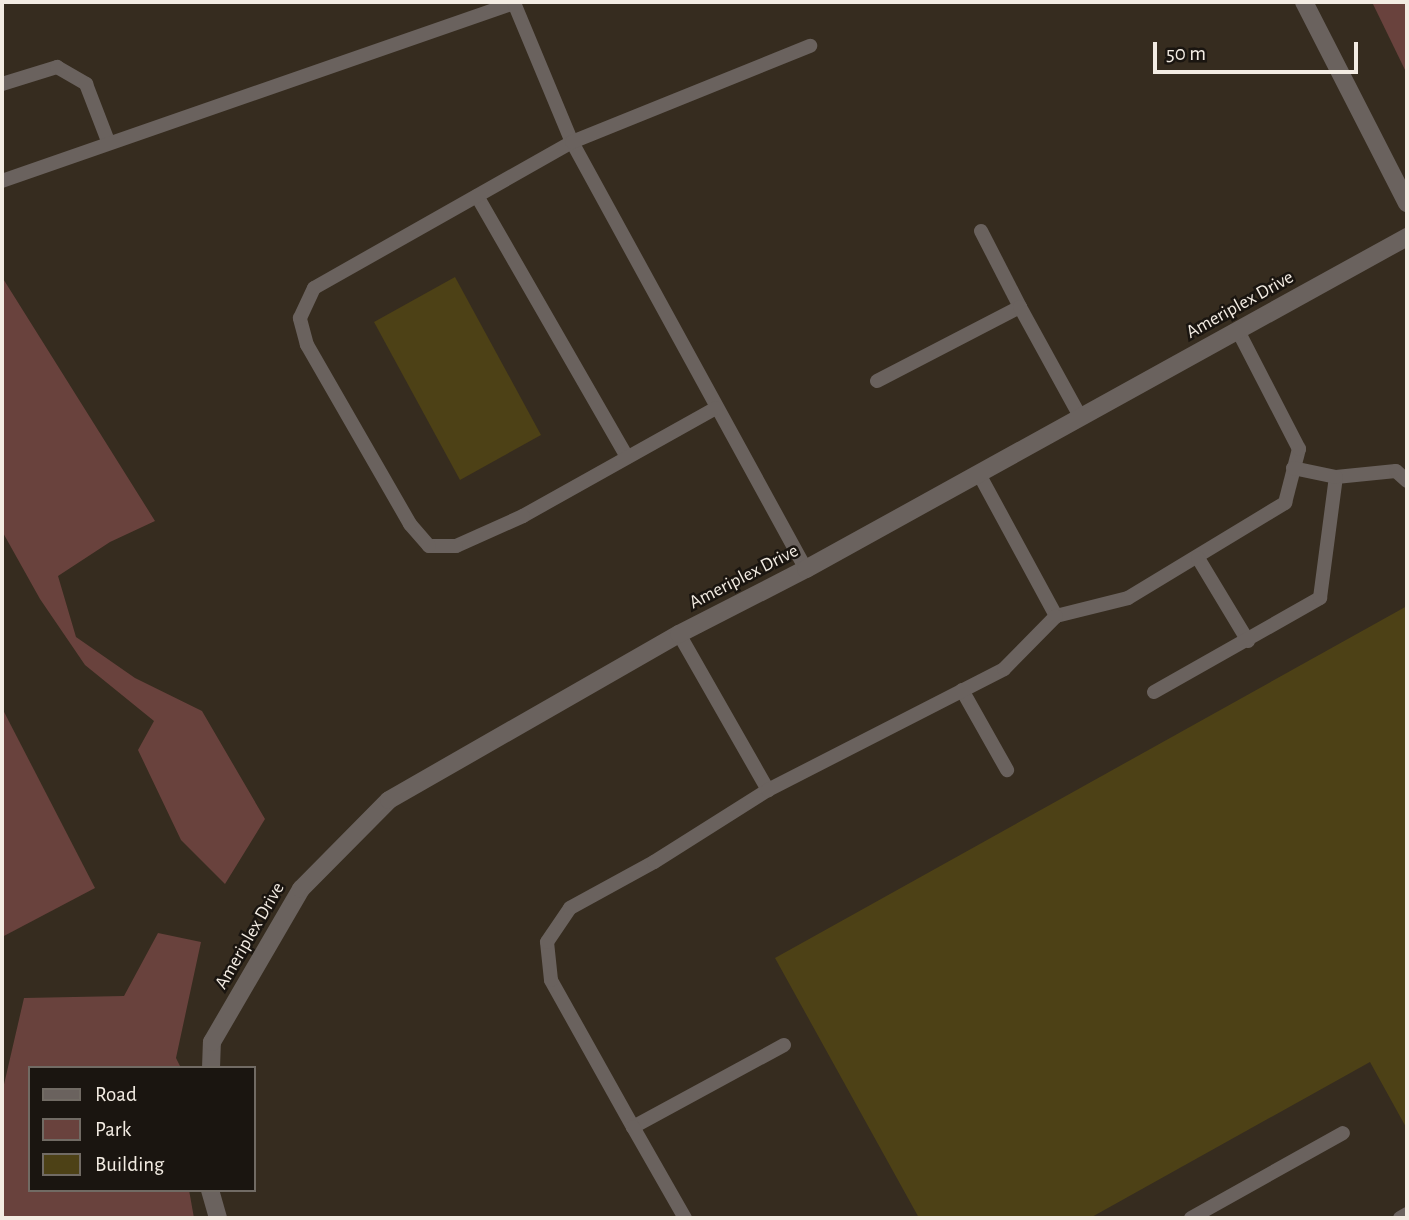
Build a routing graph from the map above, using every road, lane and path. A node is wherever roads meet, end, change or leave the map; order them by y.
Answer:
1 (1304, 2) edge
2 (516, 3) edge
3 (810, 46) dead end
4 (2, 84) edge
5 (108, 141) junction
6 (572, 142) junction
7 (2, 181) edge
8 (477, 195) junction
9 (1407, 203) edge
10 (981, 231) dead end
11 (1407, 237) edge
12 (1020, 307) junction
13 (1238, 331) junction
14 (877, 381) dead end
15 (716, 408) junction
16 (1081, 418) junction
17 (627, 457) junction
18 (1293, 468) junction
19 (979, 474) junction
20 (1336, 477) junction
21 (1407, 481) edge
22 (1198, 558) junction
23 (806, 569) junction
24 (1056, 616) junction
25 (679, 634) junction
26 (1248, 641) junction
27 (962, 690) junction
28 (1154, 692) dead end
29 (1007, 770) dead end
30 (768, 790) junction
31 (784, 1045) dead end
32 (211, 1066) edge
33 (633, 1127) junction
34 (1343, 1133) dead end
35 (210, 1192) edge
36 (1407, 1214) edge
37 (218, 1218) edge
38 (685, 1218) edge
39 (1191, 1218) edge
40 (1400, 1218) edge

1 - 9 street
2 - 5 lane
2 - 6 lane
3 - 6 lane
4 - 5 lane
5 - 7 lane
6 - 8 lane
6 - 15 lane
8 - 17 lane
8 - 17 lane
10 - 12 lane
11 - 13 street, Ameriplex Drive
12 - 14 lane
12 - 16 lane
13 - 16 street, Ameriplex Drive
13 - 18 lane
15 - 17 lane
15 - 23 lane
16 - 19 street, Ameriplex Drive
18 - 20 lane
18 - 22 lane
19 - 23 street, Ameriplex Drive
19 - 24 lane
20 - 21 lane
20 - 26 lane
22 - 24 lane
22 - 26 lane
23 - 25 street, Ameriplex Drive
24 - 27 lane
25 - 30 lane
25 - 32 street, Ameriplex Drive
26 - 28 lane
27 - 29 lane
27 - 30 lane
30 - 33 lane
31 - 33 lane
33 - 38 lane
34 - 39 lane
35 - 37 street
36 - 40 lane

